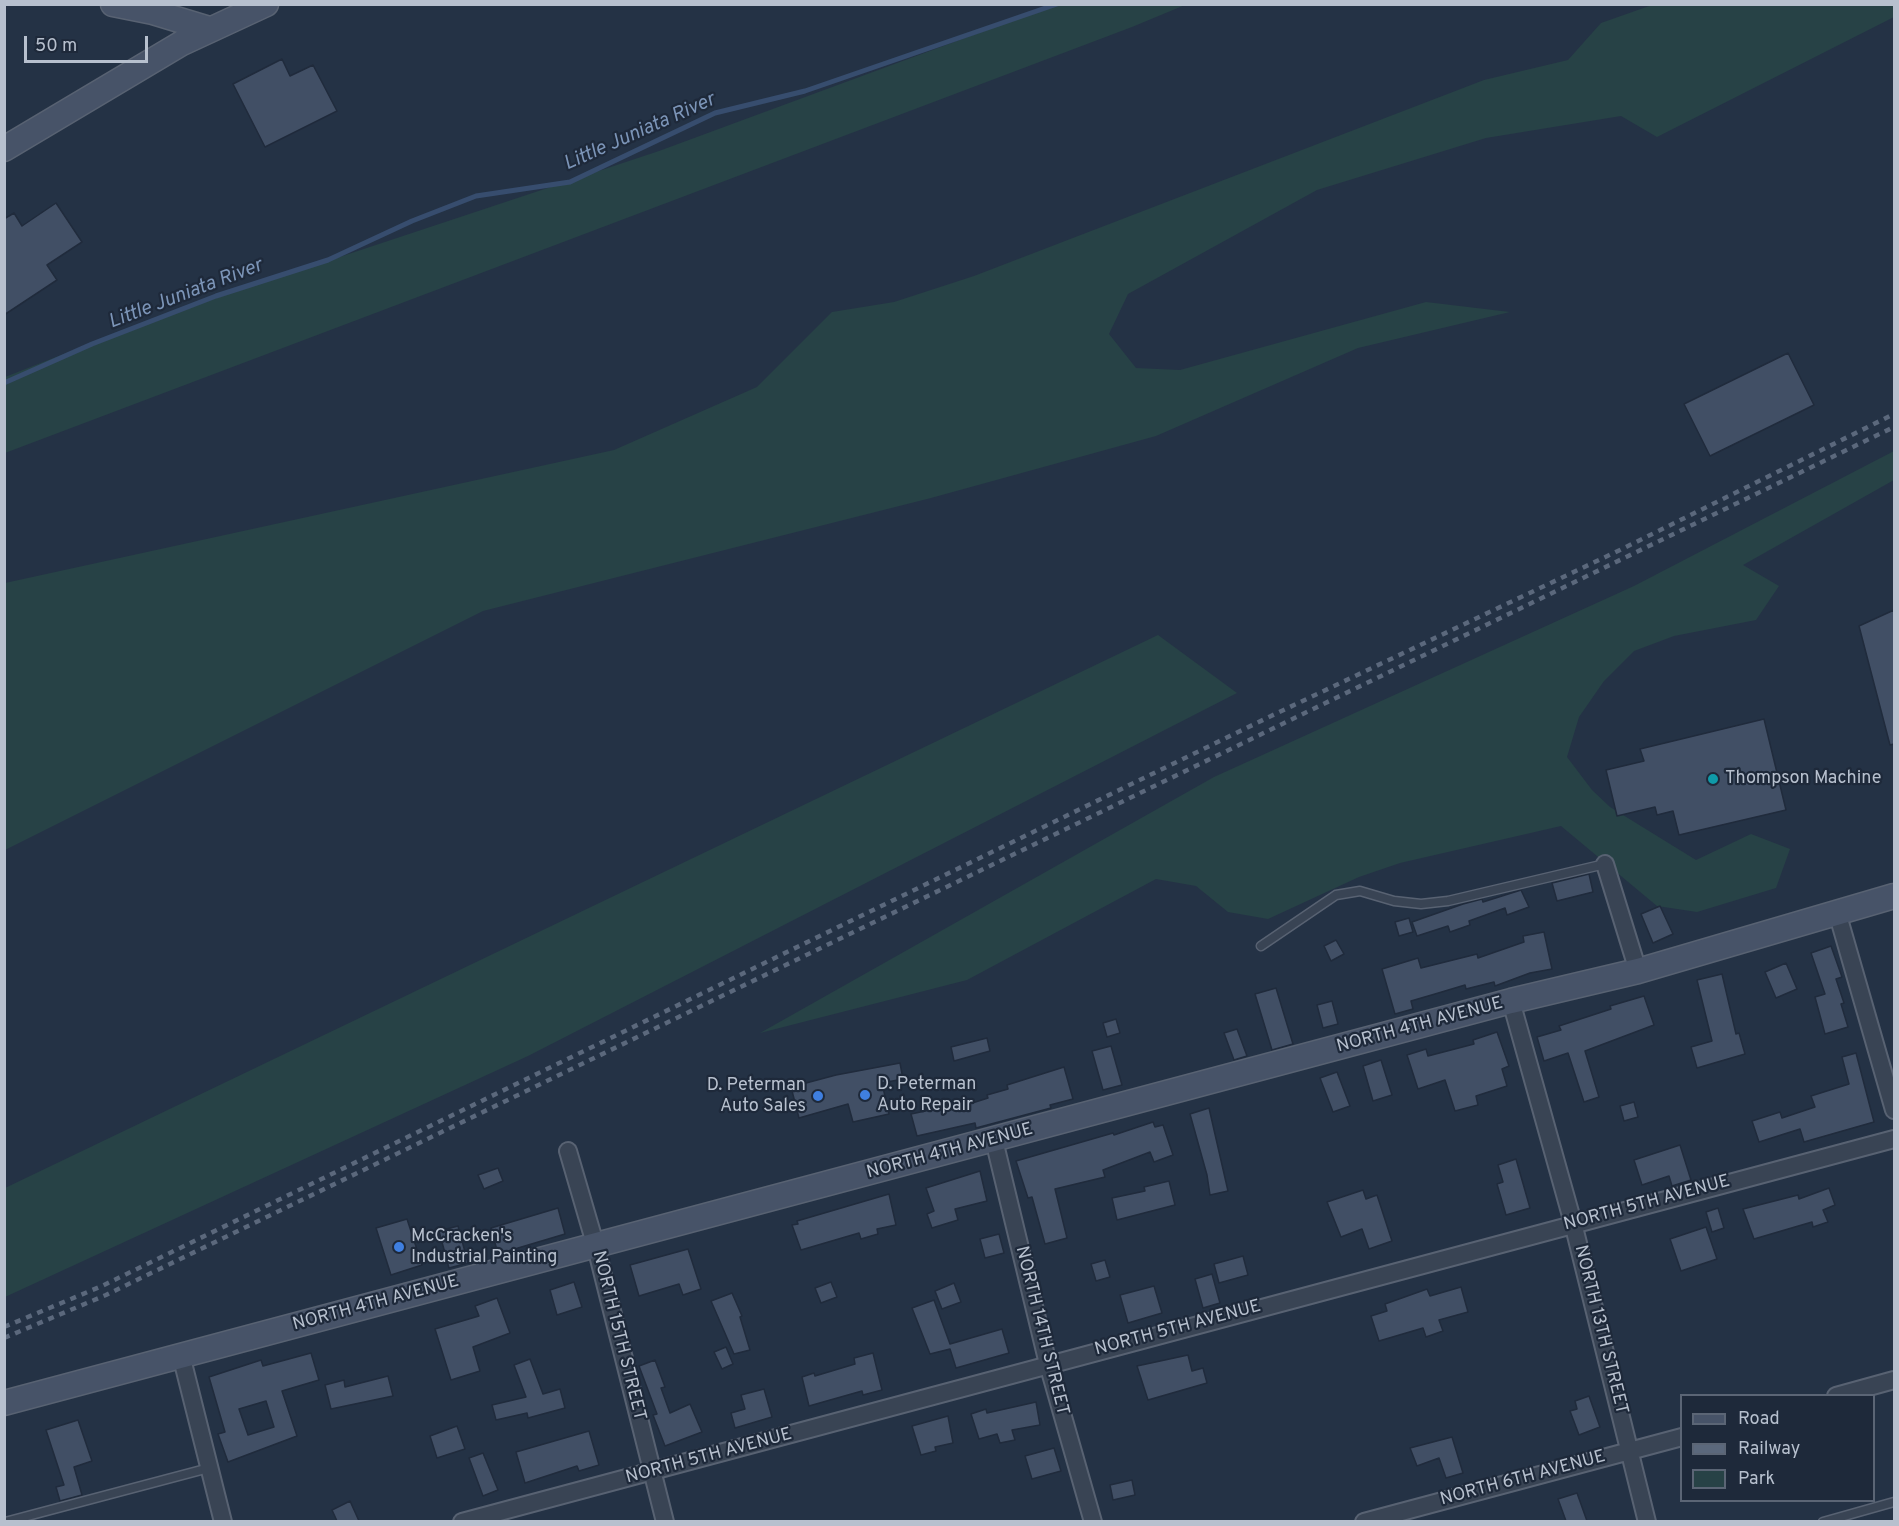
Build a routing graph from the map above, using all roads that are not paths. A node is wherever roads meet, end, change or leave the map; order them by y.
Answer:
1 (113, 4) edge
2 (266, 4) edge
3 (209, 29) junction
4 (4, 149) edge
5 (1605, 864) joint
6 (1894, 896) edge
7 (1837, 912) junction
8 (1261, 946) dead end
9 (1638, 971) junction
10 (1511, 1001) junction
11 (1894, 1110) edge
12 (1894, 1139) edge
13 (994, 1140) junction
14 (568, 1151) dead end
15 (1573, 1223) junction
16 (596, 1247) junction
17 (181, 1355) junction
18 (1048, 1364) junction
19 (1894, 1380) edge
20 (1840, 1394) edge
21 (4, 1403) edge
22 (1680, 1438) edge
23 (1631, 1451) junction
24 (209, 1468) junction
25 (652, 1473) junction
26 (1894, 1502) edge
27 (5, 1521) edge
28 (223, 1521) edge
29 (462, 1521) edge
30 (664, 1521) edge
31 (1093, 1521) edge
32 (1364, 1521) edge
33 (1647, 1521) edge
34 (1823, 1521) edge

1 - 3 main road
2 - 3 main road
3 - 4 main road
5 - 8 lane
5 - 9 street
6 - 7 main road, NORTH 4TH AVENUE
7 - 9 main road, NORTH 4TH AVENUE
7 - 11 street
9 - 10 main road, NORTH 4TH AVENUE
10 - 13 main road, NORTH 4TH AVENUE
10 - 15 street, NORTH 13TH STREET
12 - 15 street, NORTH 5TH AVENUE
13 - 16 main road, NORTH 4TH AVENUE
13 - 18 street, NORTH 14TH STREET
14 - 16 street, NORTH 15TH STREET
15 - 18 street, NORTH 5TH AVENUE
15 - 23 street, NORTH 13TH STREET
16 - 17 main road, NORTH 4TH AVENUE
16 - 25 street, NORTH 15TH STREET
17 - 21 main road, NORTH 4TH AVENUE
17 - 24 street
18 - 25 street, NORTH 5TH AVENUE
18 - 31 street, NORTH 14TH STREET
19 - 20 street
22 - 23 street, NORTH 6TH AVENUE
23 - 32 street, NORTH 6TH AVENUE
23 - 33 street, NORTH 13TH STREET
24 - 27 lane
24 - 28 street
25 - 29 street, NORTH 5TH AVENUE
25 - 30 street, NORTH 15TH STREET
26 - 34 lane

